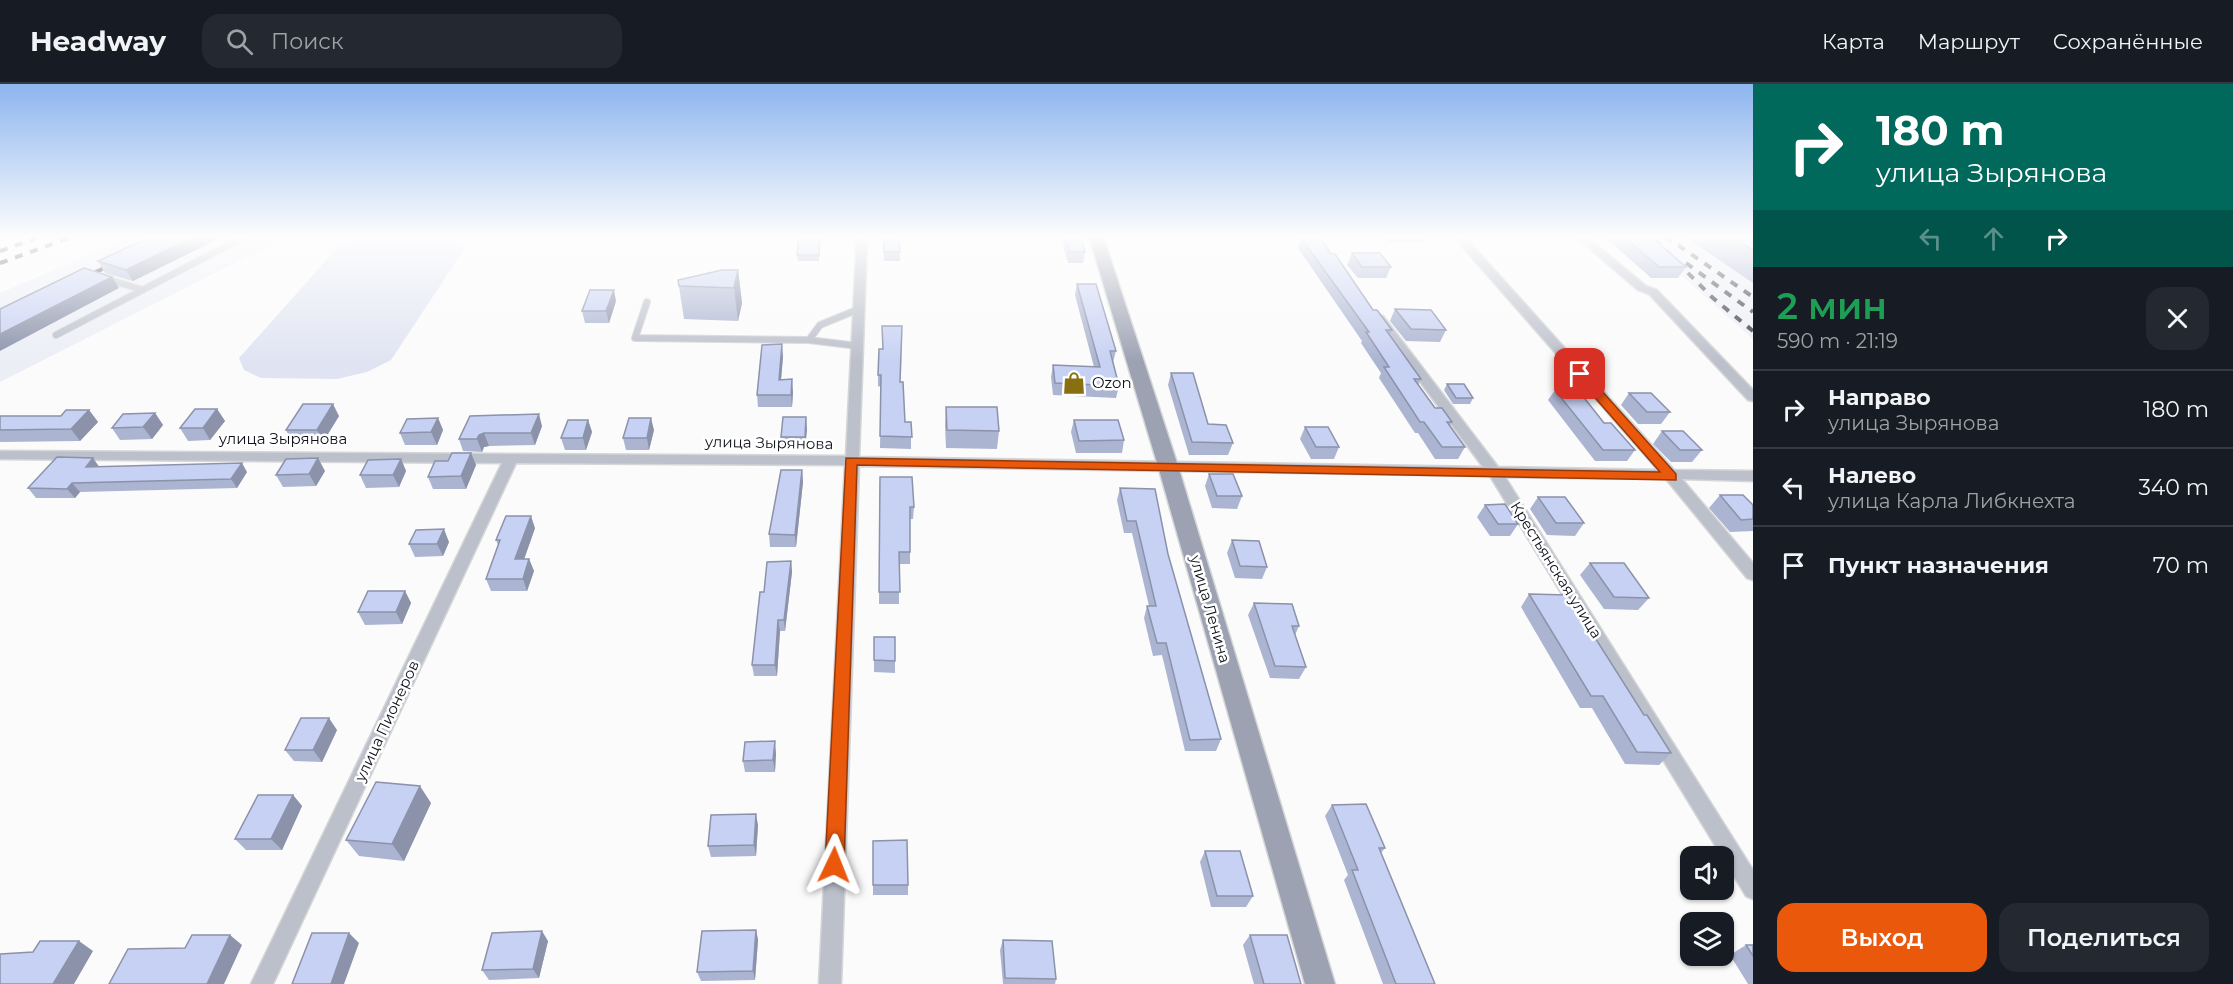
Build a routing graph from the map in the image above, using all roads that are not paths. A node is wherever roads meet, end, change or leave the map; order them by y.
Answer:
1 (105, 278) edge
2 (166, 278) edge
3 (860, 278) edge
4 (1109, 278) edge
5 (1495, 278) edge
6 (1630, 278) edge
7 (143, 290) junction
8 (647, 302) dead end
9 (1368, 303) edge
10 (859, 309) junction
11 (56, 335) dead end
12 (809, 340) junction
13 (858, 346) junction
14 (1753, 397) edge
15 (0, 455) edge
16 (512, 458) junction
17 (851, 461) junction
18 (1168, 466) junction
19 (1496, 474) junction
20 (1753, 476) edge
21 (1672, 477) junction
22 (1753, 574) edge
23 (1753, 889) edge
24 (262, 984) edge
25 (830, 984) edge
26 (1320, 984) edge

1 - 7 lane
2 - 7 lane
3 - 10 street
4 - 18 main road, улица Ленина
5 - 21 street
6 - 14 street
7 - 11 lane
8 - 12 lane
9 - 19 street, Крестьянская улица
10 - 12 lane
10 - 13 street
12 - 13 lane
13 - 17 street
15 - 16 street, улица Зырянова
16 - 17 street, улица Зырянова
16 - 24 street, улица Пионеров
17 - 18 street, улица Зырянова
17 - 25 street
18 - 19 street, улица Зырянова
18 - 26 main road, улица Ленина
19 - 21 street, улица Зырянова
19 - 23 street, Крестьянская улица
20 - 21 street, улица Зырянова
21 - 22 street

